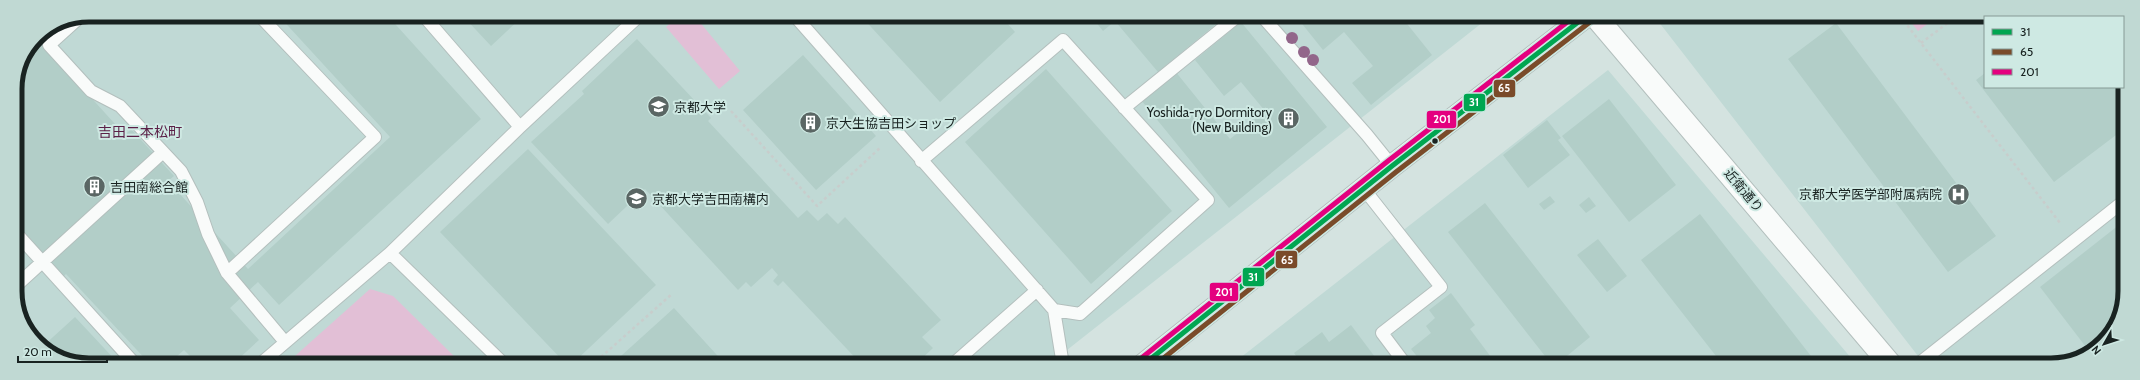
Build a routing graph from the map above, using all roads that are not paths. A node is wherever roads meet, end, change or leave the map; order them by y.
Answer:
1 (266, 22) edge
2 (429, 22) edge
3 (632, 22) edge
4 (800, 22) edge
5 (1230, 22) edge
6 (1267, 22) edge
7 (1578, 22) edge
8 (1600, 22) edge
9 (72, 24) edge
10 (1124, 108) junction
11 (520, 127) junction
12 (163, 152) junction
13 (921, 161) junction
14 (1392, 166) junction
15 (1364, 189) junction
16 (2118, 206) edge
17 (22, 240) edge
18 (390, 252) junction
19 (42, 262) junction
20 (227, 274) junction
21 (22, 280) edge
22 (1037, 290) junction
23 (1054, 310) junction
24 (285, 342) junction
25 (129, 358) edge
26 (267, 358) edge
27 (498, 358) edge
28 (960, 358) edge
29 (1062, 358) edge
30 (1152, 358) edge
31 (1401, 358) edge
32 (1885, 358) edge
33 (1926, 358) edge

1 - 20 lane
2 - 11 lane
3 - 11 lane
4 - 13 lane
5 - 10 lane
6 - 14 lane
7 - 14 main road
8 - 32 main road, 近衛通り
9 - 12 lane
10 - 13 lane
10 - 23 lane
11 - 18 lane
12 - 19 lane
12 - 20 lane
13 - 22 lane
14 - 15 main road
15 - 30 main road
15 - 31 lane
16 - 33 lane
17 - 19 lane
18 - 24 lane
18 - 27 lane
19 - 21 lane
19 - 25 lane
20 - 24 lane
22 - 23 lane
22 - 28 lane
23 - 29 lane
24 - 26 lane

